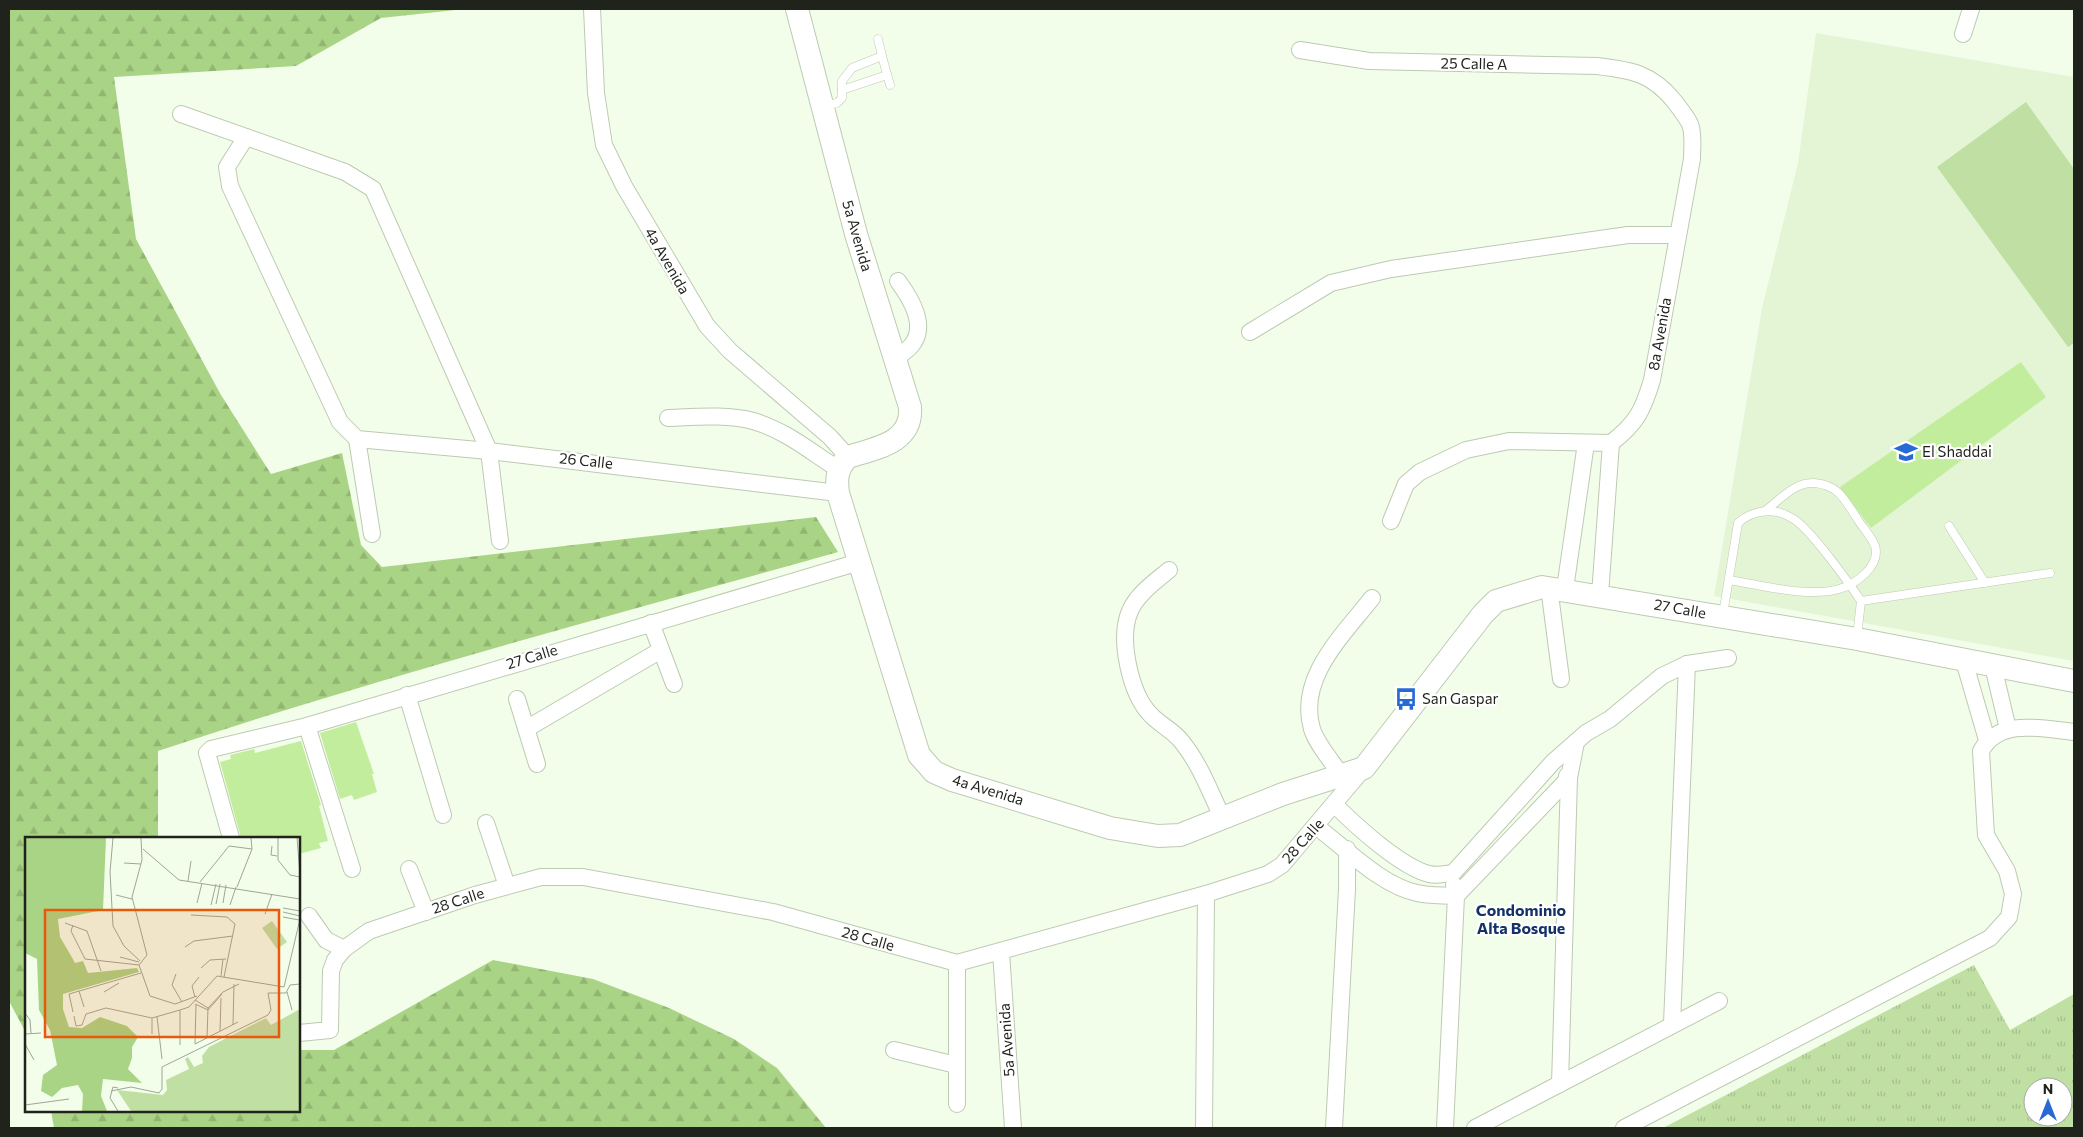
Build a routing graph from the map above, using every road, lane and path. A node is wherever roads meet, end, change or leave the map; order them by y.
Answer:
1 (592, 9) edge
2 (796, 9) edge
3 (1971, 9) edge
4 (1962, 34) dead end
5 (878, 39) dead end
6 (1300, 50) dead end
7 (882, 56) junction
8 (888, 75) junction
9 (1648, 76) joint
10 (890, 86) dead end
11 (842, 90) junction
12 (823, 107) junction
13 (181, 114) dead end
14 (246, 137) junction
15 (1678, 235) junction
16 (898, 281) dead end
17 (1250, 332) dead end
18 (895, 359) junction
19 (668, 418) dead end
20 (357, 439) junction
21 (1611, 442) junction
22 (1586, 443) junction
23 (489, 451) junction
24 (843, 463) junction
25 (838, 493) junction
26 (1765, 511) junction
27 (1392, 521) dead end
28 (1949, 526) dead end
29 (372, 534) dead end
30 (500, 542) dead end
31 (859, 562) junction
32 (1169, 570) dead end
33 (2050, 574) dead end
34 (1729, 580) junction
35 (1985, 583) junction
36 (1850, 585) junction
37 (1557, 588) junction
38 (1600, 595) junction
39 (1372, 598) dead end
40 (1861, 601) junction
41 (1723, 617) junction
42 (651, 622) junction
43 (1857, 639) junction
44 (661, 650) junction
45 (1728, 658) dead end
46 (1964, 661) junction
47 (1687, 664) junction
48 (1993, 666) junction
49 (1562, 679) dead end
50 (2074, 682) edge
51 (674, 684) dead end
52 (408, 695) junction
53 (516, 699) dead end
54 (307, 726) junction
55 (526, 729) junction
56 (2008, 729) junction
57 (2074, 732) edge
58 (1987, 740) junction
59 (1576, 742) junction
60 (1552, 762) junction
61 (537, 764) dead end
62 (1364, 768) junction
63 (1341, 775) junction
64 (1569, 778) junction
65 (1335, 805) junction
66 (443, 815) dead end
67 (1222, 819) junction
68 (486, 823) dead end
69 (1317, 827) junction
70 (231, 837) edge
71 (1347, 850) junction
72 (352, 869) dead end
73 (409, 869) dead end
74 (1453, 873) junction
75 (507, 886) junction
76 (1206, 894) junction
77 (1456, 896) junction
78 (426, 912) junction
79 (309, 916) dead end
80 (1001, 952) junction
81 (339, 955) junction
82 (957, 963) junction
83 (1719, 1001) dead end
84 (1672, 1024) junction
85 (300, 1033) edge
86 (894, 1050) dead end
87 (956, 1065) junction
88 (1560, 1084) junction
89 (957, 1104) dead end
90 (1013, 1128) edge
91 (1204, 1128) edge
92 (1334, 1128) edge
93 (1445, 1128) edge
94 (1475, 1128) edge
95 (1624, 1128) edge

1 - 24 street, 4a Avenida
2 - 12 street, 5a Avenida
3 - 4 street
5 - 7 lane
6 - 9 street, 25 Calle A
7 - 8 lane
7 - 11 lane
8 - 10 lane
8 - 11 lane
9 - 15 street, 8a Avenida
11 - 12 lane
12 - 18 street, 5a Avenida
13 - 14 street
14 - 20 street
14 - 23 street
15 - 17 street
15 - 21 street, 8a Avenida
16 - 18 street
18 - 24 street, 5a Avenida
19 - 24 street
20 - 23 street, 26 Calle
20 - 29 street
21 - 22 street
21 - 38 street
22 - 27 street
22 - 37 street
23 - 25 street, 26 Calle
23 - 30 street
24 - 25 street, 4a Avenida
25 - 31 street, 4a Avenida
26 - 34 lane
26 - 36 lane
26 - 36 lane
28 - 35 lane
31 - 42 street, 27 Calle
31 - 67 street, 4a Avenida
32 - 67 street
33 - 35 lane
34 - 36 lane
34 - 41 lane
35 - 40 lane
36 - 40 lane
37 - 38 street, 27 Calle
37 - 49 street
37 - 62 street, 27 Calle
38 - 41 street, 27 Calle
39 - 63 street
40 - 43 lane
41 - 43 street, 27 Calle
42 - 44 street
42 - 52 street, 27 Calle
43 - 46 street, 27 Calle
44 - 51 street
44 - 55 street
45 - 47 street
46 - 48 street, 27 Calle
46 - 58 street
47 - 59 street
47 - 84 street
48 - 50 street, 27 Calle
48 - 56 street
52 - 54 street, 27 Calle
52 - 66 street
53 - 55 street
54 - 70 street, 27 Calle
54 - 72 street
55 - 61 street
56 - 57 street
56 - 58 street
58 - 95 street
59 - 60 street
59 - 64 street
60 - 64 street
60 - 74 street
62 - 63 street, 4a Avenida
62 - 65 street, 28 Calle
63 - 67 street, 4a Avenida
64 - 77 street
64 - 88 street
65 - 69 street, 28 Calle
65 - 74 street
68 - 75 street
69 - 71 street
69 - 76 street, 28 Calle
71 - 77 street
71 - 92 street
73 - 78 street
74 - 77 street
75 - 78 street, 28 Calle
75 - 82 street, 28 Calle
76 - 80 street, 28 Calle
76 - 91 street
77 - 93 street
78 - 81 street, 28 Calle
79 - 81 street
80 - 82 street, 28 Calle
80 - 90 street, 5a Avenida
81 - 85 street
82 - 87 street
83 - 84 street
84 - 88 street
86 - 87 street
87 - 89 street
88 - 94 street

